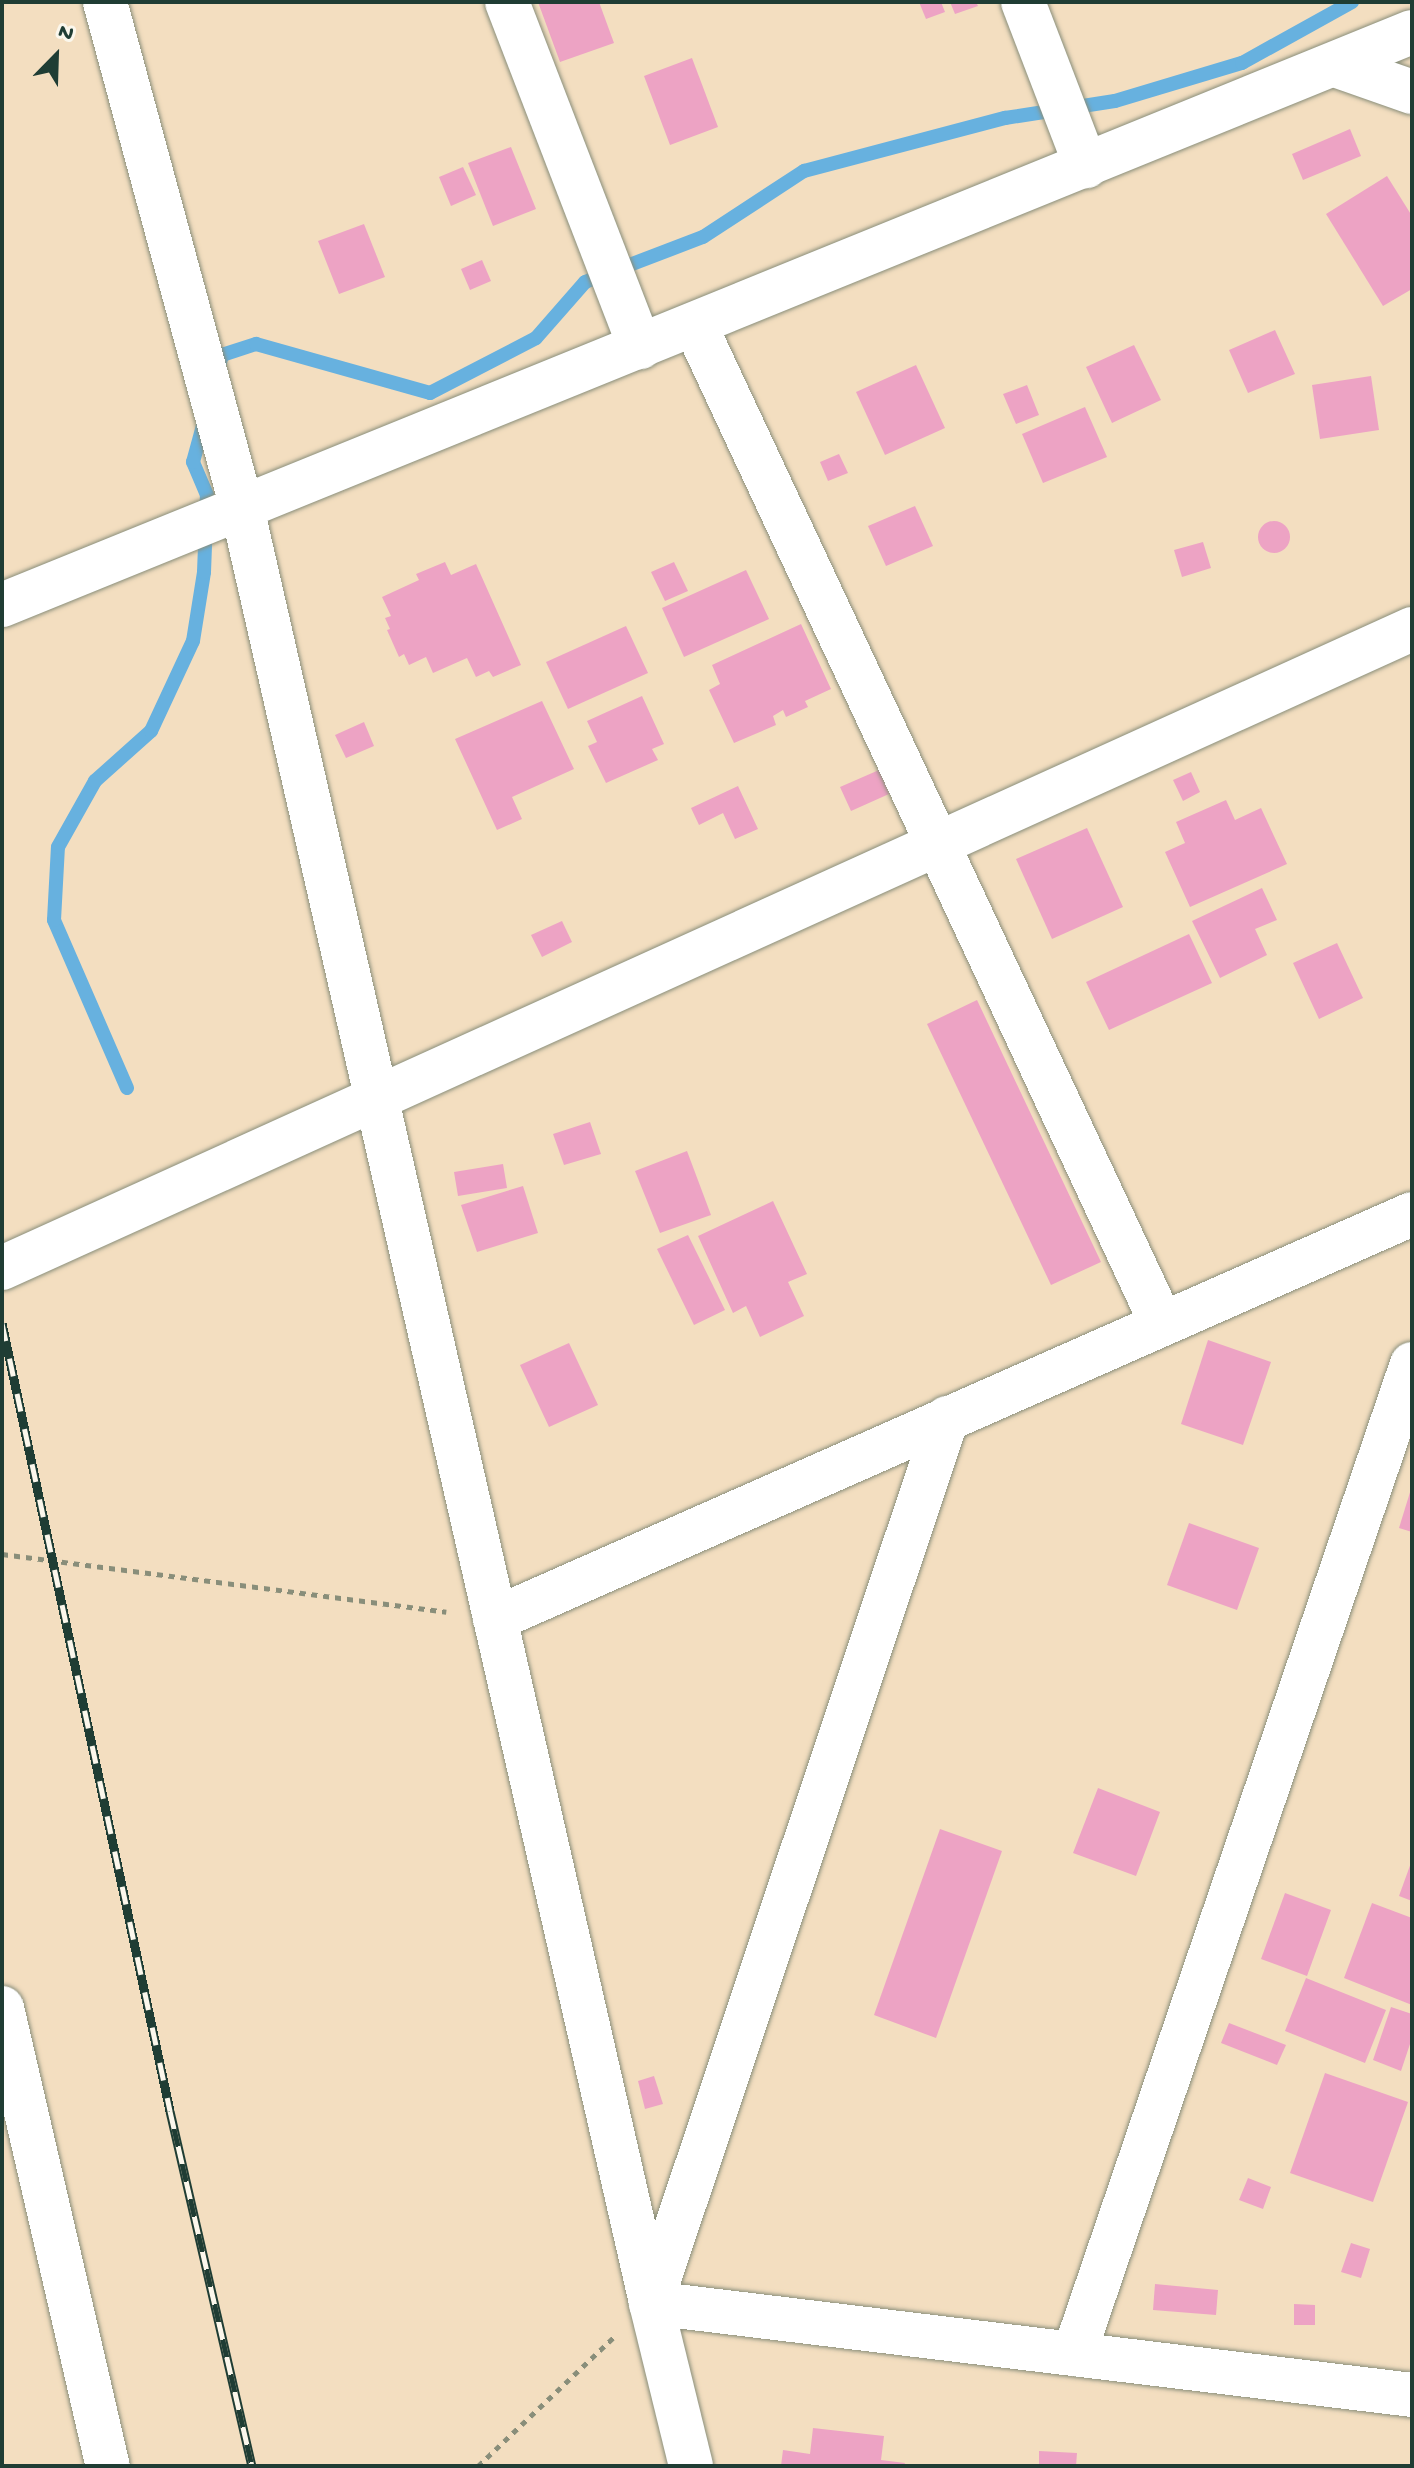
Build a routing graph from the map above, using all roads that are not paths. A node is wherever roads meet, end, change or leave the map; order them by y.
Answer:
1 (105, 2) edge
2 (507, 2) edge
3 (1023, 2) edge
4 (1412, 32) edge
5 (1335, 65) junction
6 (1412, 92) edge
7 (1086, 166) junction
8 (695, 325) junction
9 (640, 347) junction
10 (242, 508) junction
11 (2, 605) edge
12 (1412, 629) edge
13 (938, 844) junction
14 (376, 1099) junction
15 (1412, 1214) edge
16 (2, 1268) edge
17 (1162, 1324) junction
18 (1412, 1364) edge
19 (947, 1418) junction
20 (495, 1619) junction
21 (2, 2008) edge
22 (651, 2303) junction
23 (1074, 2354) junction
24 (1412, 2395) edge
25 (108, 2466) edge
26 (691, 2466) edge

1 - 10 street
2 - 9 street
3 - 7 street
4 - 5 street
5 - 6 street
5 - 7 street
7 - 8 street
8 - 9 street
8 - 13 street
9 - 10 street
10 - 11 street
10 - 14 street
12 - 13 street
13 - 14 street
13 - 17 street
14 - 16 street
14 - 20 street
15 - 17 street
17 - 19 street
18 - 23 street
19 - 20 street
19 - 22 street
20 - 22 street
21 - 25 street
22 - 23 street
22 - 26 street
23 - 24 street

